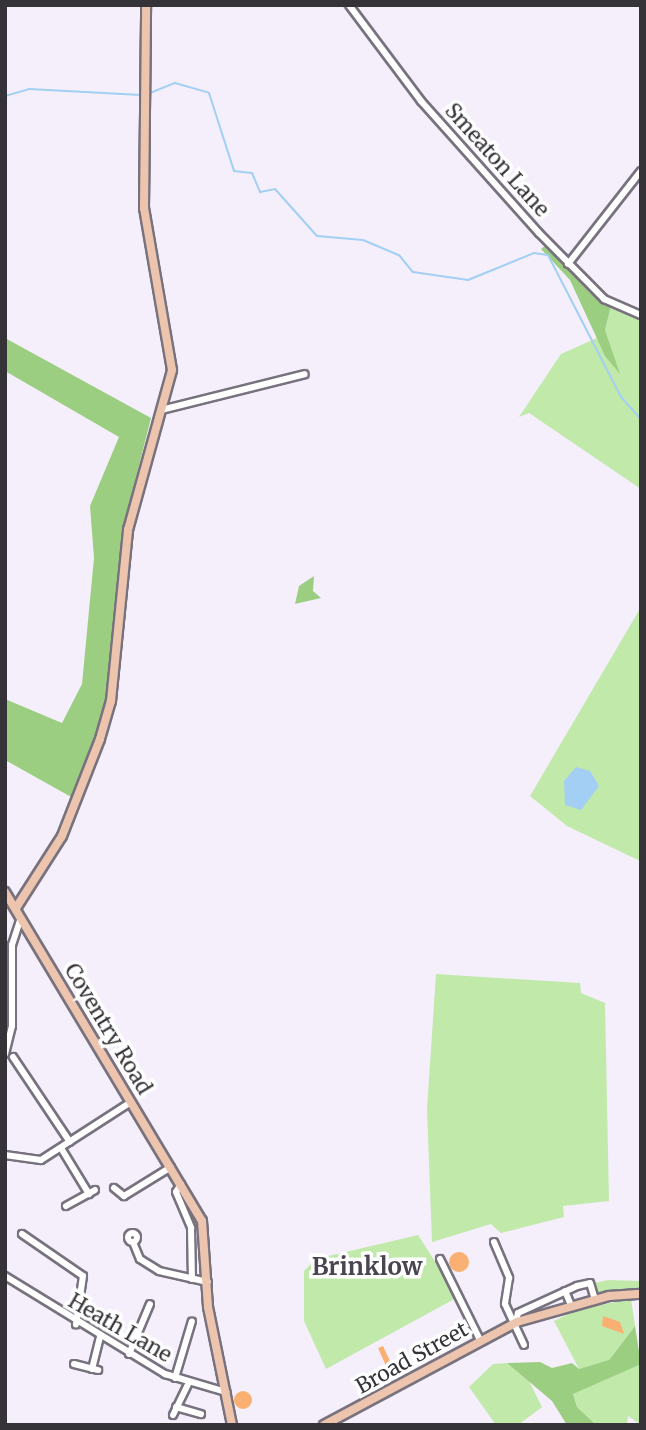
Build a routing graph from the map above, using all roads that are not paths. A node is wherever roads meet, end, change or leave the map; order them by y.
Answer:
1 (146, 5) edge
2 (349, 5) edge
3 (641, 171) edge
4 (568, 264) junction
5 (641, 315) edge
6 (305, 374) dead end
7 (161, 410) junction
8 (5, 892) edge
9 (16, 908) junction
10 (21, 918) junction
11 (5, 1054) edge
12 (13, 1057) dead end
13 (131, 1102) junction
14 (71, 1142) junction
15 (61, 1148) junction
16 (5, 1155) edge
17 (172, 1167) junction
18 (181, 1184) junction
19 (114, 1188) dead end
20 (66, 1206) dead end
21 (23, 1234) dead end
22 (133, 1242) dead end
23 (494, 1242) dead end
24 (440, 1259) dead end
25 (5, 1276) edge
26 (192, 1279) junction
27 (209, 1282) junction
28 (565, 1291) junction
29 (641, 1294) edge
30 (595, 1299) junction
31 (546, 1300) junction
32 (150, 1304) dead end
33 (571, 1305) junction
34 (551, 1311) junction
35 (192, 1321) dead end
36 (515, 1323) junction
37 (76, 1324) junction
38 (100, 1337) junction
39 (481, 1340) junction
40 (524, 1345) dead end
41 (129, 1354) junction
42 (74, 1364) dead end
43 (175, 1378) junction
44 (188, 1384) junction
45 (226, 1392) junction
46 (176, 1408) junction
47 (201, 1414) dead end
48 (173, 1415) dead end
49 (340, 1421) edge
50 (232, 1425) edge
51 (324, 1425) edge

1 - 7 main road
2 - 4 street, Smeaton Lane
3 - 4 street
4 - 5 street, Smeaton Lane
6 - 7 street
7 - 9 main road
8 - 9 main road, Coventry Road
9 - 10 main road, Coventry Road
10 - 11 street
10 - 13 main road, Coventry Road
12 - 14 street
13 - 14 street
13 - 17 main road, Coventry Road
14 - 15 street
15 - 16 street
15 - 20 street
17 - 18 main road, Coventry Road
17 - 19 street
18 - 26 street, Coventry Road
18 - 27 main road, Coventry Road
21 - 37 street
22 - 26 street
23 - 36 street
24 - 39 street
25 - 37 street, Heath Lane
26 - 27 street
27 - 45 main road, Coventry Road
28 - 30 street
28 - 31 street
28 - 33 street
29 - 30 main road, Broad Street
30 - 33 main road, Broad Street
31 - 34 street
31 - 36 street
32 - 41 street
33 - 34 main road, Broad Street
34 - 36 main road, Broad Street
35 - 43 street
36 - 39 main road, Broad Street
36 - 40 street
37 - 38 street, Heath Lane
38 - 41 street, Heath Lane
38 - 42 street
39 - 49 main road, Broad Street
41 - 43 street, Heath Lane
43 - 44 street, Heath Lane
44 - 45 street, Heath Lane
44 - 46 street
45 - 50 main road, Coventry Road
46 - 47 street
46 - 48 street
49 - 51 main road, Broad Street

